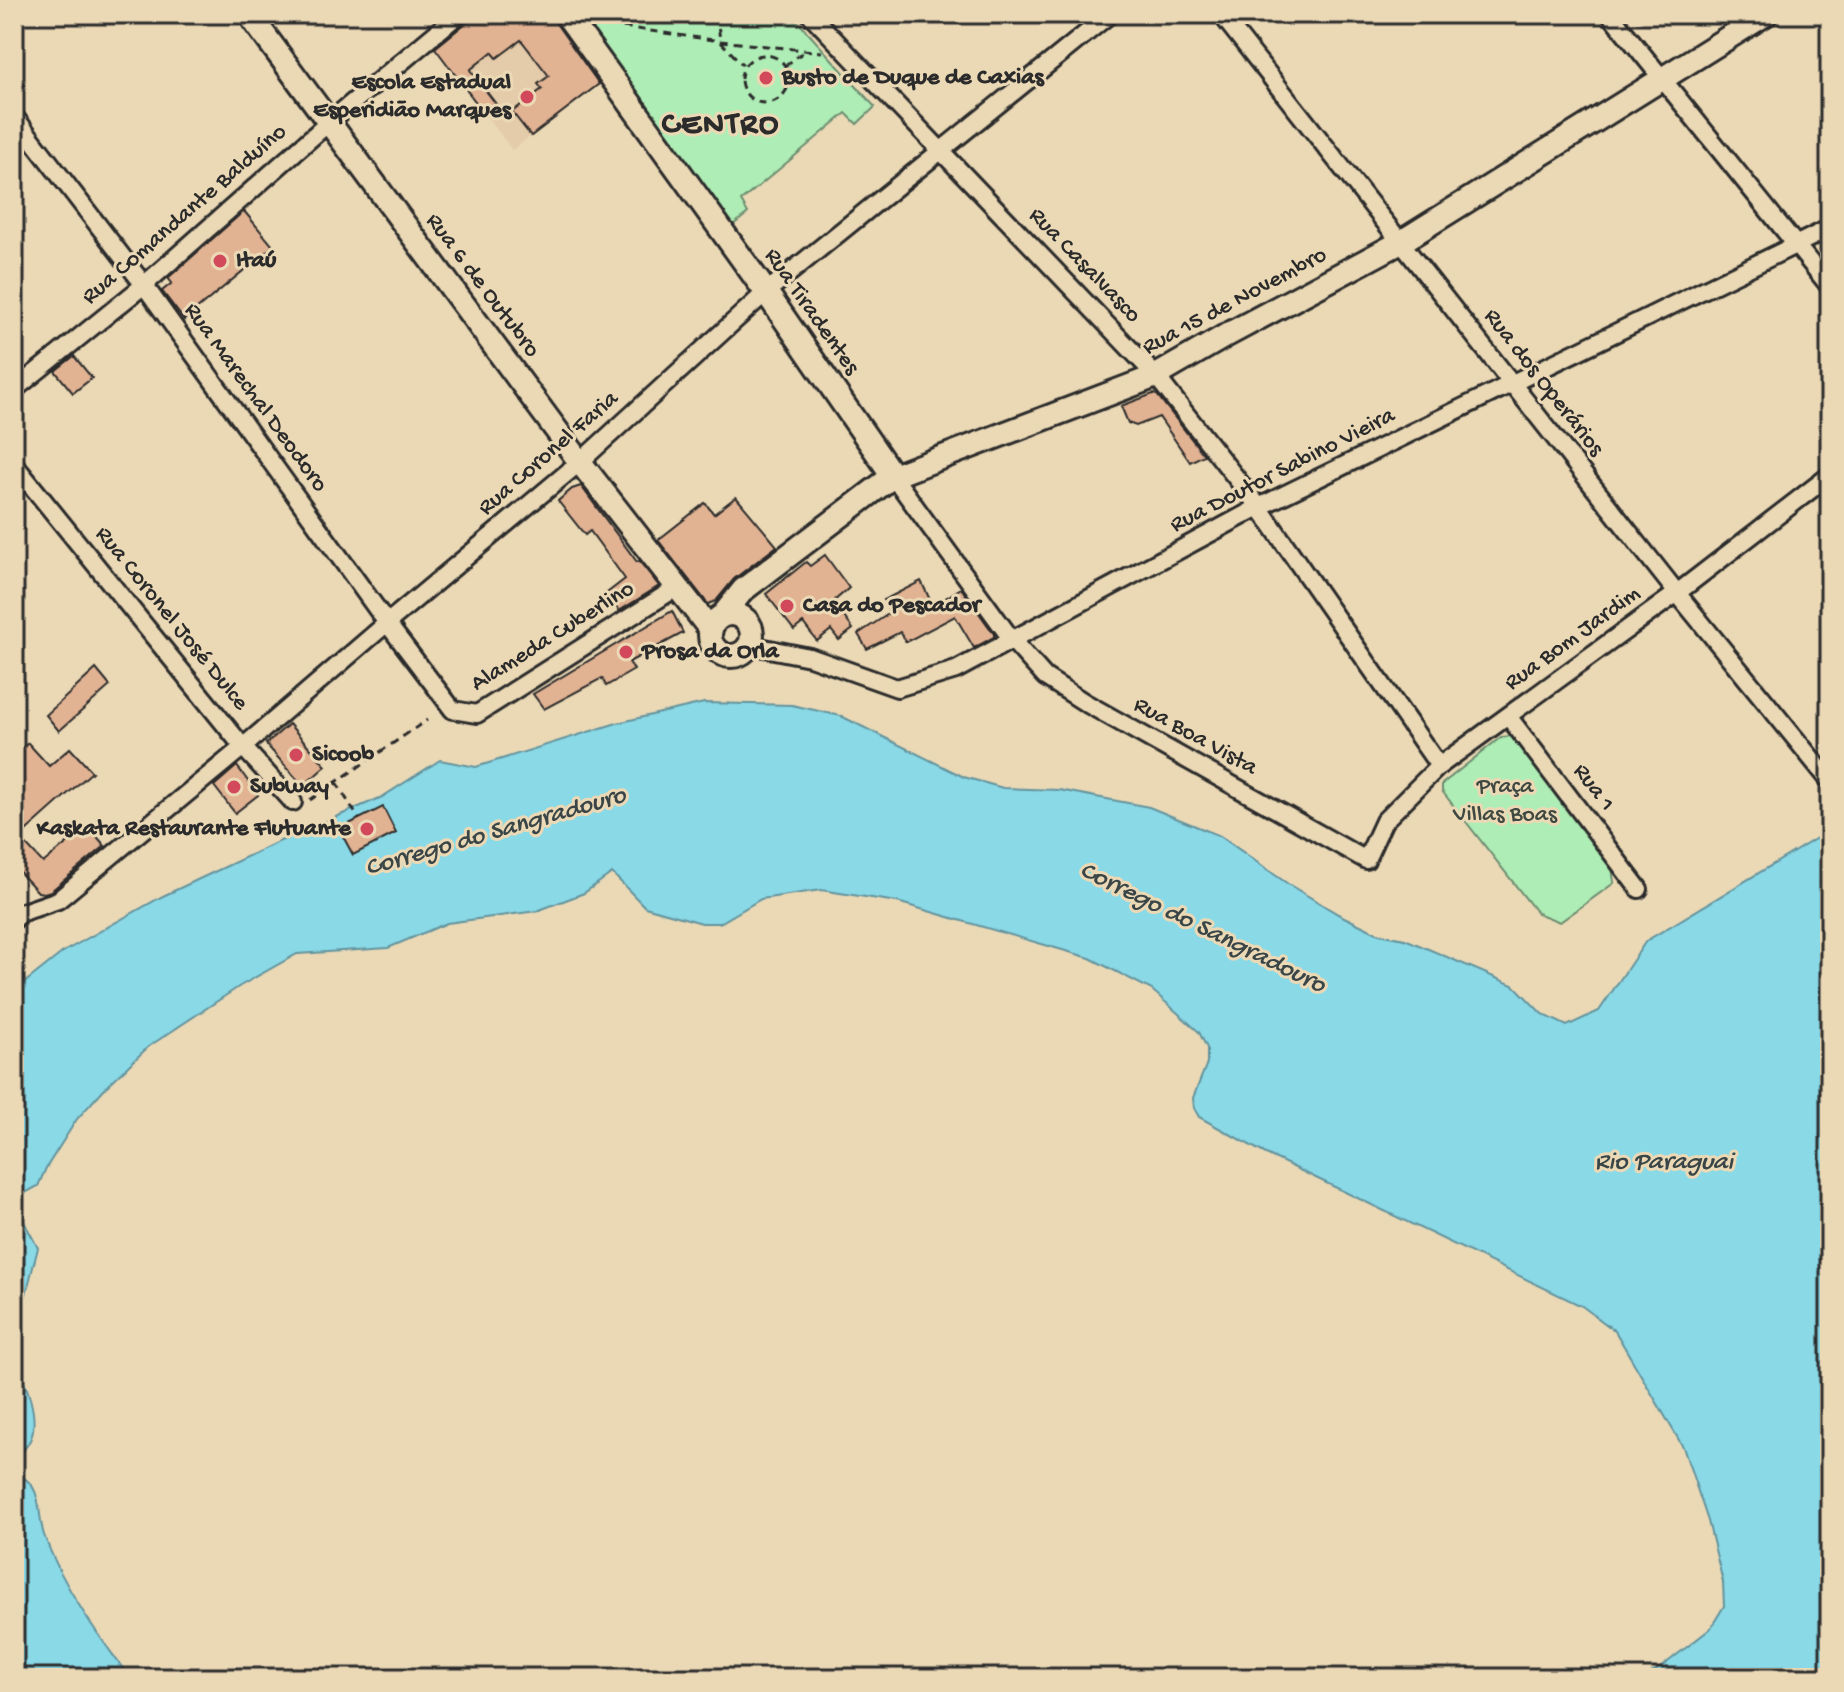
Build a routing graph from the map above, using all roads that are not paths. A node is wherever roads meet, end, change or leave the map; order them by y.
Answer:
1 (249, 14) edge
2 (459, 14) edge
3 (810, 14) edge
4 (1110, 14) edge
5 (1221, 14) edge
6 (1610, 14) edge
7 (1766, 14) edge
8 (576, 18) edge
9 (1662, 79) junction
10 (14, 116) edge
11 (328, 123) junction
12 (941, 151) junction
13 (1830, 228) edge
14 (1401, 242) junction
15 (1796, 244) junction
16 (144, 285) junction
17 (1830, 287) edge
18 (766, 292) junction
19 (1156, 376) junction
20 (1513, 384) junction
21 (14, 390) edge
22 (580, 462) junction
23 (14, 464) edge
24 (1830, 475) edge
25 (893, 476) junction
26 (1259, 507) junction
27 (676, 588) junction
28 (1677, 593) junction
29 (716, 622) junction
30 (387, 623) junction
31 (1012, 640) junction
32 (749, 645) junction
33 (453, 710) joint
34 (1508, 716) junction
35 (243, 747) junction
36 (1439, 766) junction
37 (1829, 780) edge
38 (293, 802) road end
39 (1366, 860) joint
40 (1639, 889) dead end
41 (16, 914) edge

1 - 11 street, Rua 6 de Outubro
2 - 11 street, Rua Comandante Balduíno
3 - 12 street, Rua Casalvasco
4 - 12 street, Rua Coronel Faria
5 - 14 street, Rua dos Operários
6 - 9 street
7 - 9 street, Rua 15 de Novembro
8 - 18 street, Rua Tiradentes
9 - 14 street, Rua 15 de Novembro
9 - 15 street
10 - 16 street, Rua Marechal Deodoro
11 - 16 street, Rua Comandante Balduíno
11 - 22 street, Rua 6 de Outubro
12 - 18 street, Rua Coronel Faria
12 - 19 street, Rua Casalvasco
13 - 15 street, Rua Doutor Sabino Vieira
14 - 19 street, Rua 15 de Novembro
14 - 20 street, Rua dos Operários
15 - 17 street
15 - 20 street, Rua Doutor Sabino Vieira
16 - 21 street, Rua Comandante Balduíno
16 - 30 street, Rua Marechal Deodoro
18 - 22 street, Rua Coronel Faria
18 - 25 street, Rua Tiradentes
19 - 25 street, Rua 15 de Novembro
19 - 26 street, Rua Casalvasco
20 - 26 street, Rua Doutor Sabino Vieira
20 - 28 street, Rua dos Operários
22 - 27 street, Rua 6 de Outubro
22 - 30 street, Rua Coronel Faria
23 - 35 street, Rua Coronel José Dulce
24 - 28 street, Rua Bom Jardim
25 - 29 street, Rua 15 de Novembro
25 - 31 street, Rua Tiradentes
26 - 31 street, Rua Doutor Sabino Vieira
26 - 36 street, Rua Casalvasco
27 - 29 street, Rua 6 de Outubro
27 - 33 street, Alameda Cuberlino
28 - 34 street, Rua Bom Jardim
28 - 37 street, Rua dos Operários
29 - 32 street
29 - 32 street
30 - 33 street, Rua Marechal Deodoro
30 - 35 street, Rua Coronel Faria
31 - 32 street, Rua Doutor Sabino Vieira
31 - 39 street, Rua Boa Vista
34 - 36 street, Rua Bom Jardim
34 - 40 street, Rua 1
35 - 38 street, Rua Coronel José Dulce
35 - 41 street, Rua Coronel Faria
36 - 39 street, Rua Bom Jardim

